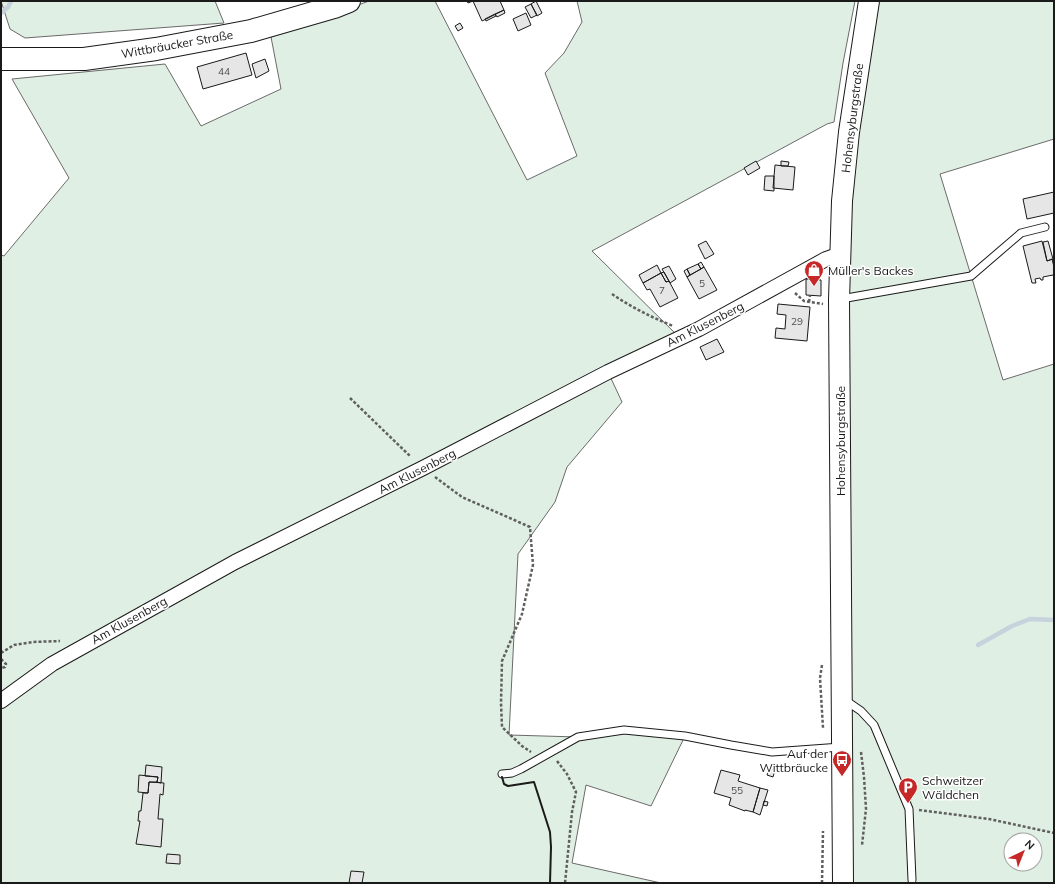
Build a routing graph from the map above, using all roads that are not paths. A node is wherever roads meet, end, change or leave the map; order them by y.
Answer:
1 (349, 1) edge
2 (869, 1) edge
3 (1, 59) edge
4 (1045, 227) dead end
5 (840, 254) junction
6 (839, 303) junction
7 (841, 698) junction
8 (1, 701) edge
9 (851, 746) junction
10 (502, 774) dead end
11 (912, 880) dead end
12 (842, 883) edge

1 - 3 main road, Wittbräucker Straße
2 - 5 main road, Hohensyburgstraße
4 - 6 lane
5 - 6 main road, Hohensyburgstraße
5 - 8 street, Am Klusenberg
6 - 7 main road, Hohensyburgstraße
7 - 9 main road, Hohensyburgstraße
7 - 11 lane
9 - 10 lane
9 - 12 main road, Hohensyburgstraße

